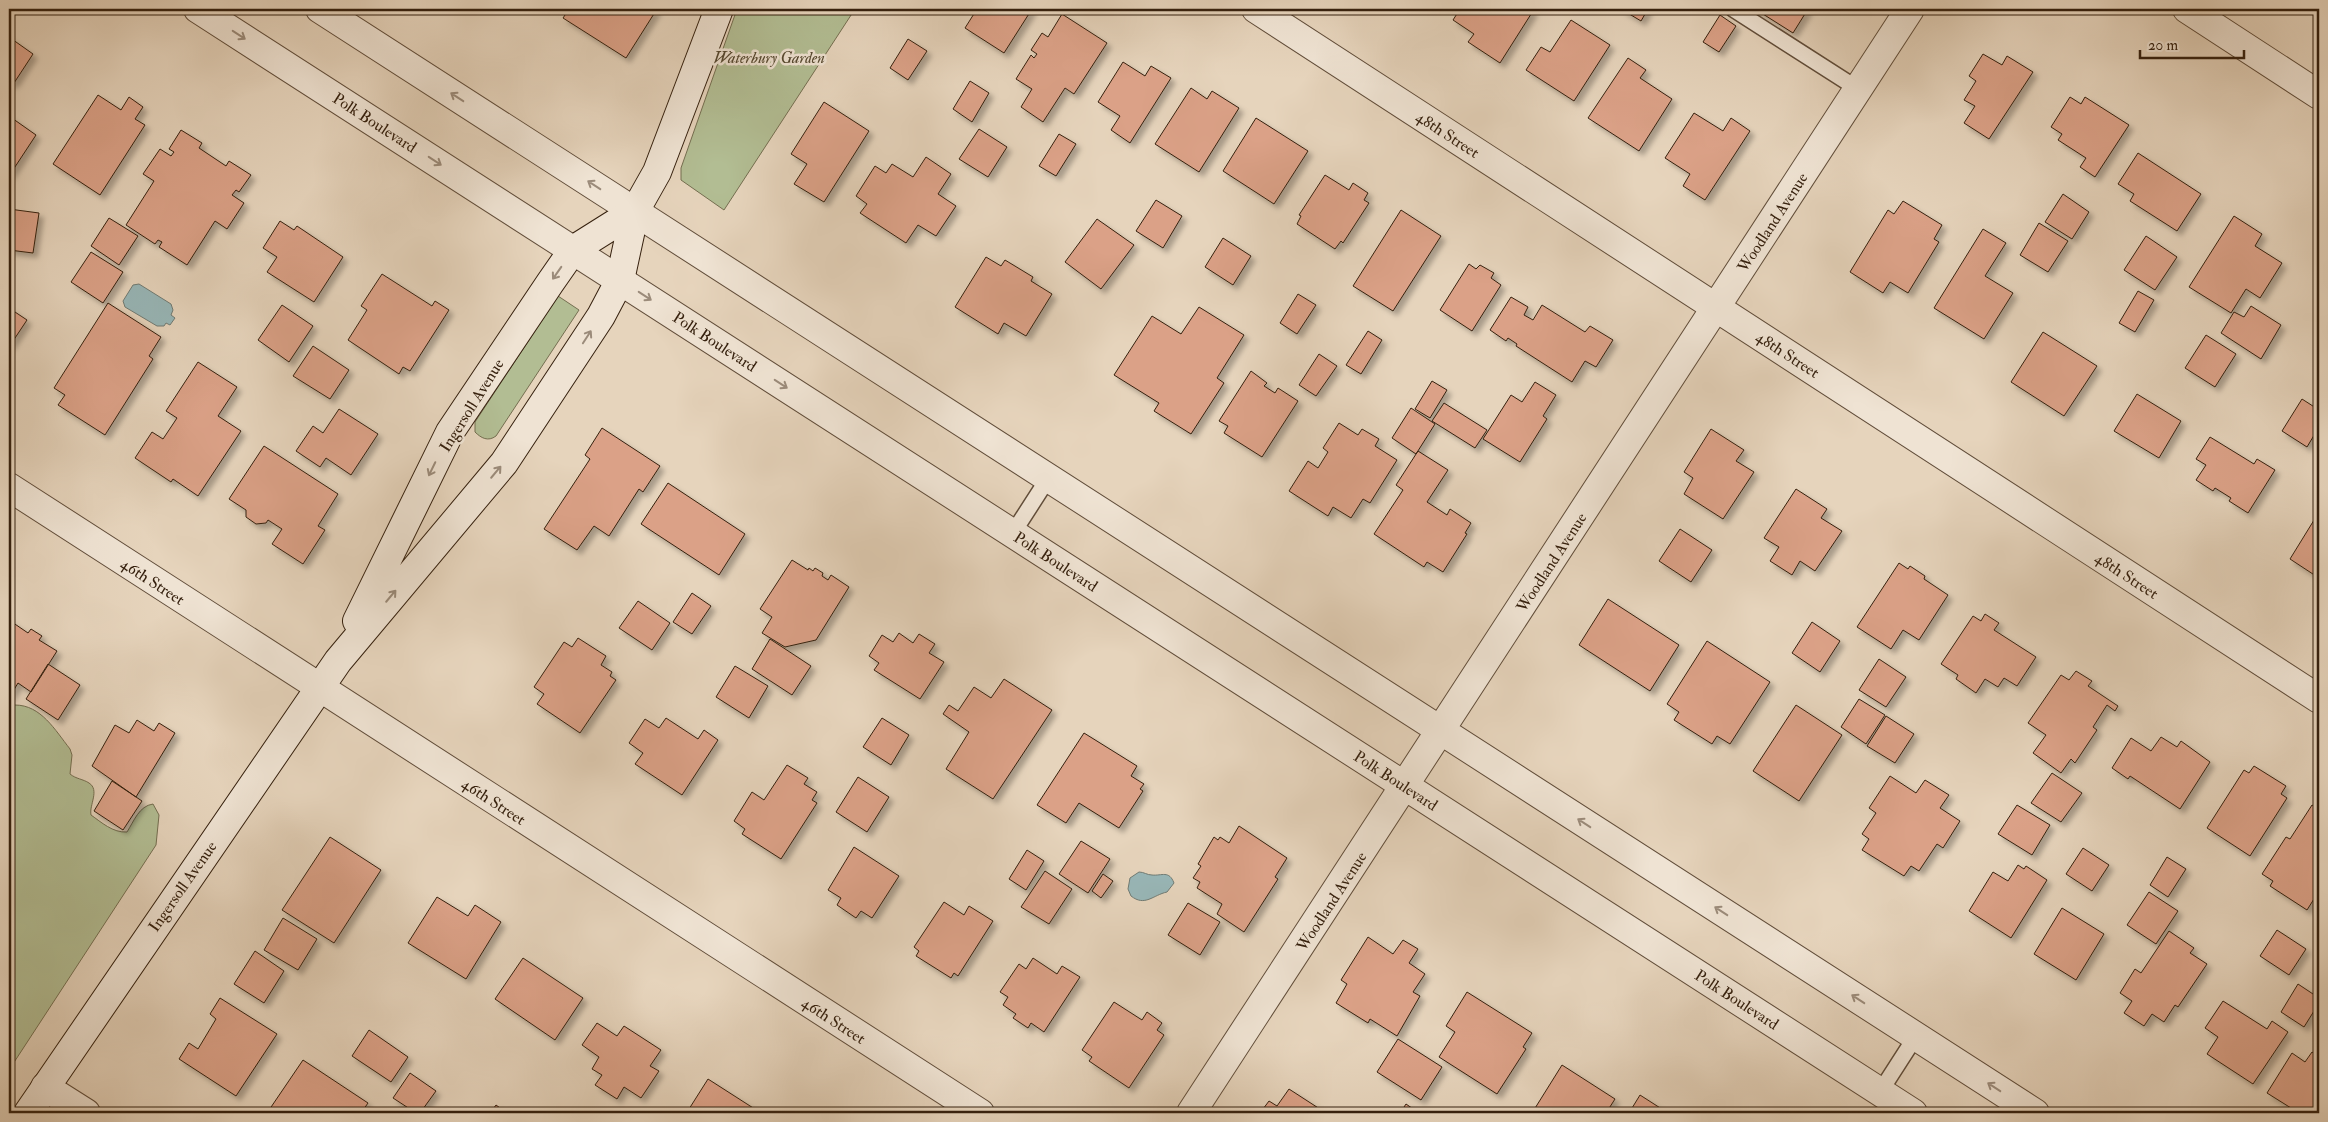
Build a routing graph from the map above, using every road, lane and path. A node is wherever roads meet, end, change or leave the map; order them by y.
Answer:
1 (198, 9) edge
2 (320, 9) edge
3 (719, 9) edge
4 (1256, 9) edge
5 (1733, 9) edge
6 (1910, 9) edge
7 (2187, 9) edge
8 (1858, 89) junction
9 (2319, 95) edge
10 (635, 211) junction
11 (573, 250) junction
12 (620, 280) junction
13 (1716, 308) junction
14 (1049, 477) junction
15 (9, 487) edge
16 (1013, 533) junction
17 (338, 661) junction
18 (318, 688) junction
19 (2319, 699) edge
20 (1442, 730) junction
21 (1406, 786) junction
22 (1916, 1036) junction
23 (45, 1087) junction
24 (1880, 1092) junction
25 (28, 1113) edge
26 (86, 1113) edge
27 (980, 1113) edge
28 (1191, 1113) edge
29 (1913, 1113) edge
30 (2035, 1113) edge

1 -> 11 street, Polk Boulevard
10 -> 2 street
3 - 10 street, Ingersoll Avenue
4 - 13 street, 48th Street
5 - 8 lane
6 - 8 street, Woodland Avenue
7 - 9 street
8 - 13 street, Woodland Avenue
10 - 11 street, Ingersoll Avenue
10 - 12 street, Ingersoll Avenue
10 - 14 street
11 - 12 street, Polk Boulevard
11 -> 17 street, Ingersoll Avenue
12 -> 16 street, Polk Boulevard
17 -> 12 street, Ingersoll Avenue
13 - 19 street, 48th Street
13 - 20 street, Woodland Avenue
14 - 16 lane
14 - 20 street
15 - 18 street, 46th Street
16 - 21 street, Polk Boulevard
17 - 18 street, Ingersoll Avenue
18 - 23 street, Ingersoll Avenue
18 - 27 street, 46th Street
20 - 21 street, Woodland Avenue
22 -> 20 street
21 - 24 street, Polk Boulevard
21 - 28 street, Woodland Avenue
22 - 24 lane
30 -> 22 street
23 - 25 street, Ingersoll Avenue
23 - 26 street
24 - 29 street, Polk Boulevard

